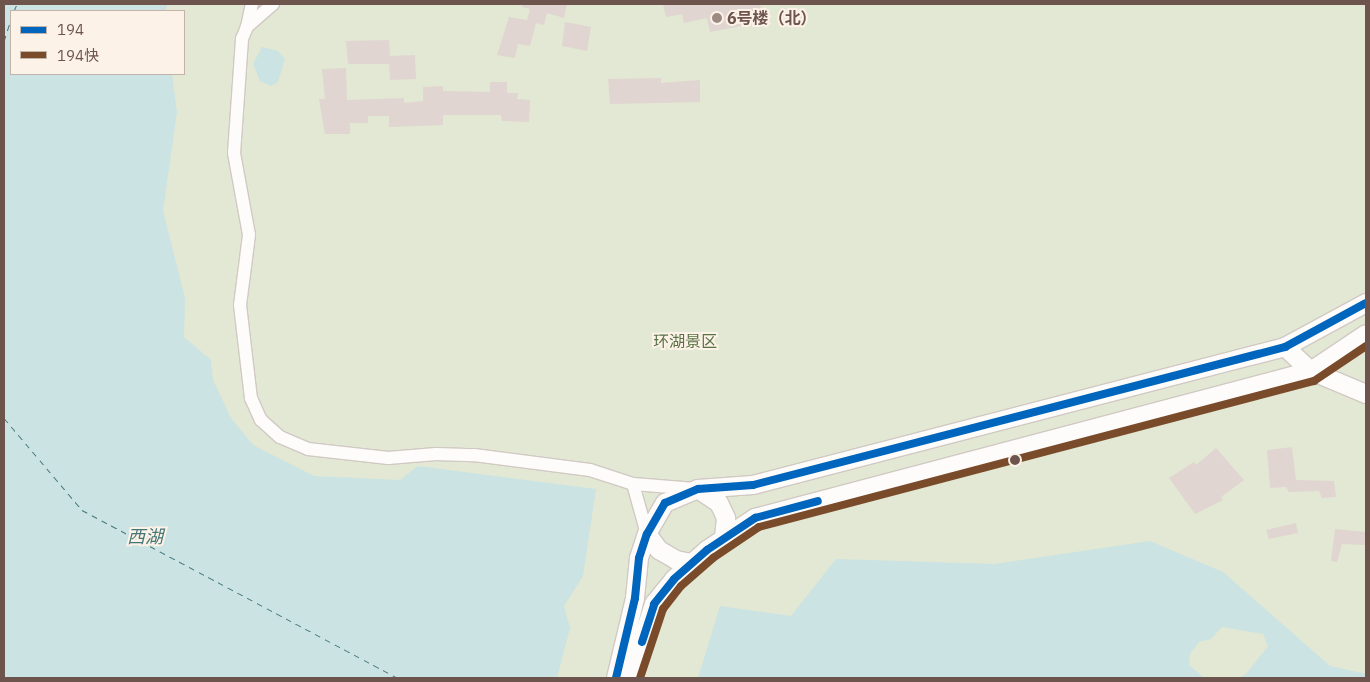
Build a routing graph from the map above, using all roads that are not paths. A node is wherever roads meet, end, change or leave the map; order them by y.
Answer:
1 (252, 4) edge
2 (273, 4) edge
3 (247, 27) junction
4 (1366, 303) edge
5 (1366, 334) edge
6 (1285, 347) junction
7 (1310, 371) junction
8 (1366, 394) edge
9 (633, 484) junction
10 (698, 489) junction
11 (647, 534) junction
12 (724, 536) junction
13 (692, 564) junction
14 (616, 678) edge
15 (630, 678) edge

1 - 3 street
2 - 3 street
3 - 9 street
4 - 6 main road
5 - 7 main road
6 - 7 main road
6 - 10 main road
7 - 8 main road
7 - 12 main road
9 - 10 street
9 - 11 street
10 - 11 main road
10 - 12 main road
11 - 13 main road
11 - 14 main road
12 - 13 main road
13 - 15 main road

